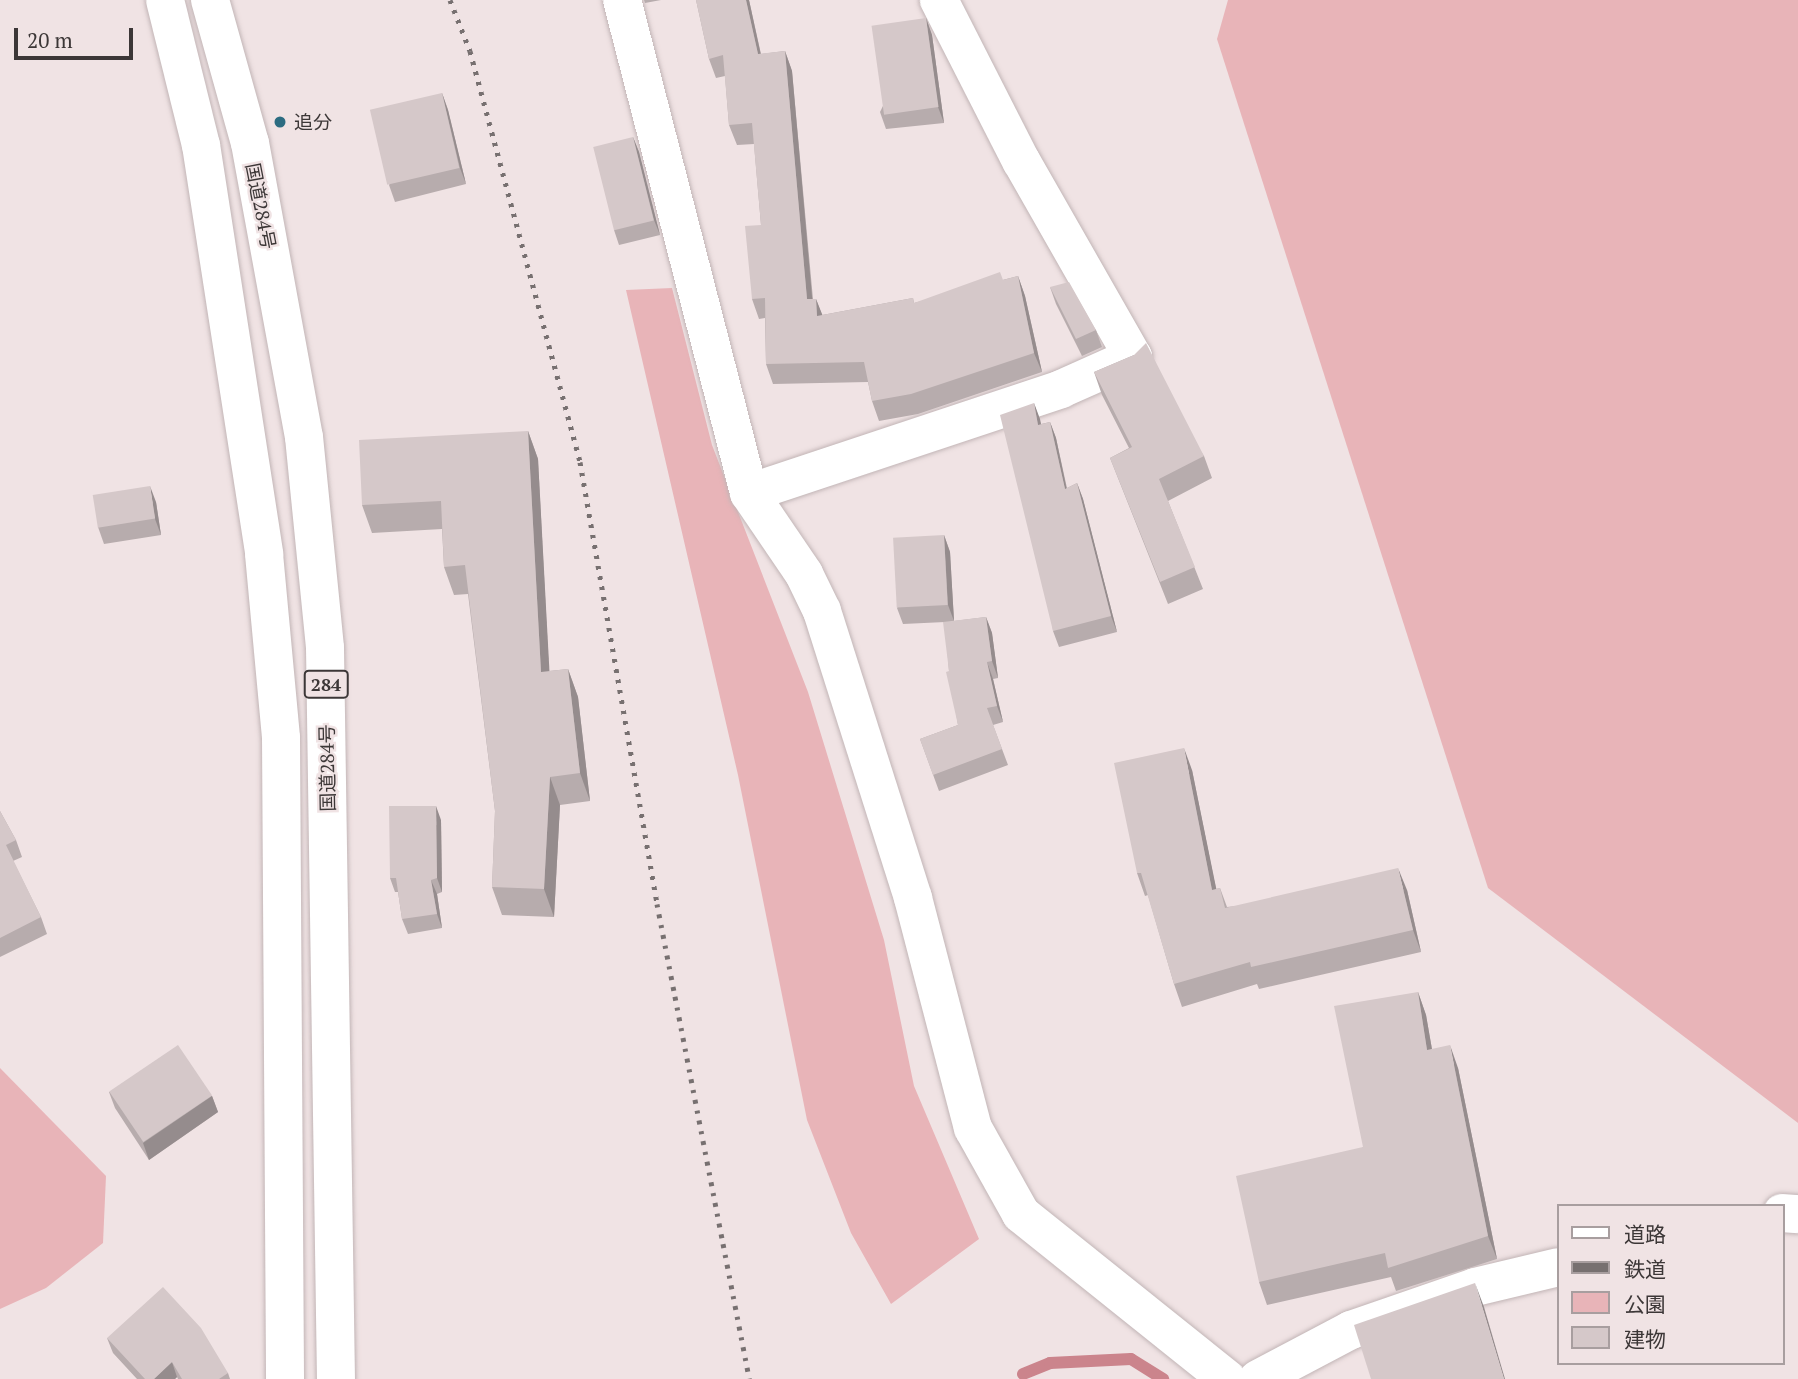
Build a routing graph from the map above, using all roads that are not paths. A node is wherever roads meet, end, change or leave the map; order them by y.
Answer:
1 (165, 0) edge
2 (210, 0) edge
3 (622, 0) edge
4 (939, 0) edge
5 (749, 494) junction
6 (1556, 1267) edge
7 (285, 1379) edge
8 (336, 1379) edge
9 (1227, 1379) edge
10 (1258, 1379) edge

1 - 7 main road, 284
2 - 8 main road, 国道284号 / 284
3 - 5 main road
4 - 5 main road
5 - 9 main road
6 - 10 main road

